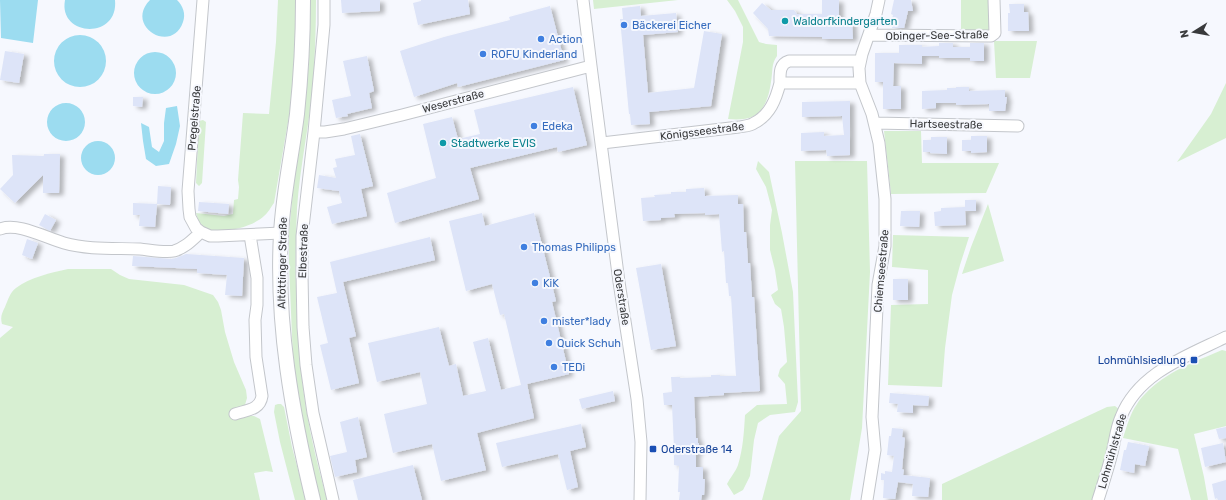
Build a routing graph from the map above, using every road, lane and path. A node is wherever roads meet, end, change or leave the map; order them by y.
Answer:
1 (203, 0) edge
2 (303, 0) edge
3 (324, 0) edge
4 (583, 0) edge
5 (879, 0) edge
6 (994, 0) edge
7 (869, 35) junction
8 (860, 60) junction
9 (591, 66) junction
10 (780, 83) junction
11 (860, 83) junction
12 (875, 123) junction
13 (1018, 126) dead end
14 (314, 132) junction
15 (602, 143) junction
16 (0, 229) edge
17 (201, 232) junction
18 (281, 233) junction
19 (250, 235) junction
20 (1226, 337) edge
21 (235, 414) dead end
22 (313, 500) edge
23 (332, 500) edge
24 (640, 500) edge
25 (867, 500) edge
26 (1098, 500) edge

1 - 17 street, Pregelstraße
2 - 18 main road, Altöttinger Straße
3 - 14 street, Elbestraße
4 - 9 street, Oderstraße
5 - 7 street, Chiemseestraße
6 - 7 street, Obinger-See-Straße
7 - 8 street, Chiemseestraße
8 - 10 street, Königsseestraße
8 - 11 street, Chiemseestraße
9 - 14 street, Weserstraße
9 - 15 street, Oderstraße
10 - 11 street
10 - 15 street, Königsseestraße
11 - 12 street, Chiemseestraße
12 - 13 street, Hartseestraße
12 - 25 street, Chiemseestraße
14 - 23 street, Elbestraße
15 - 24 street, Oderstraße
16 - 17 street
17 - 19 street
18 - 19 street
18 - 22 main road, Altöttinger Straße
19 - 21 street
20 - 26 street, Lohmühlstraße

